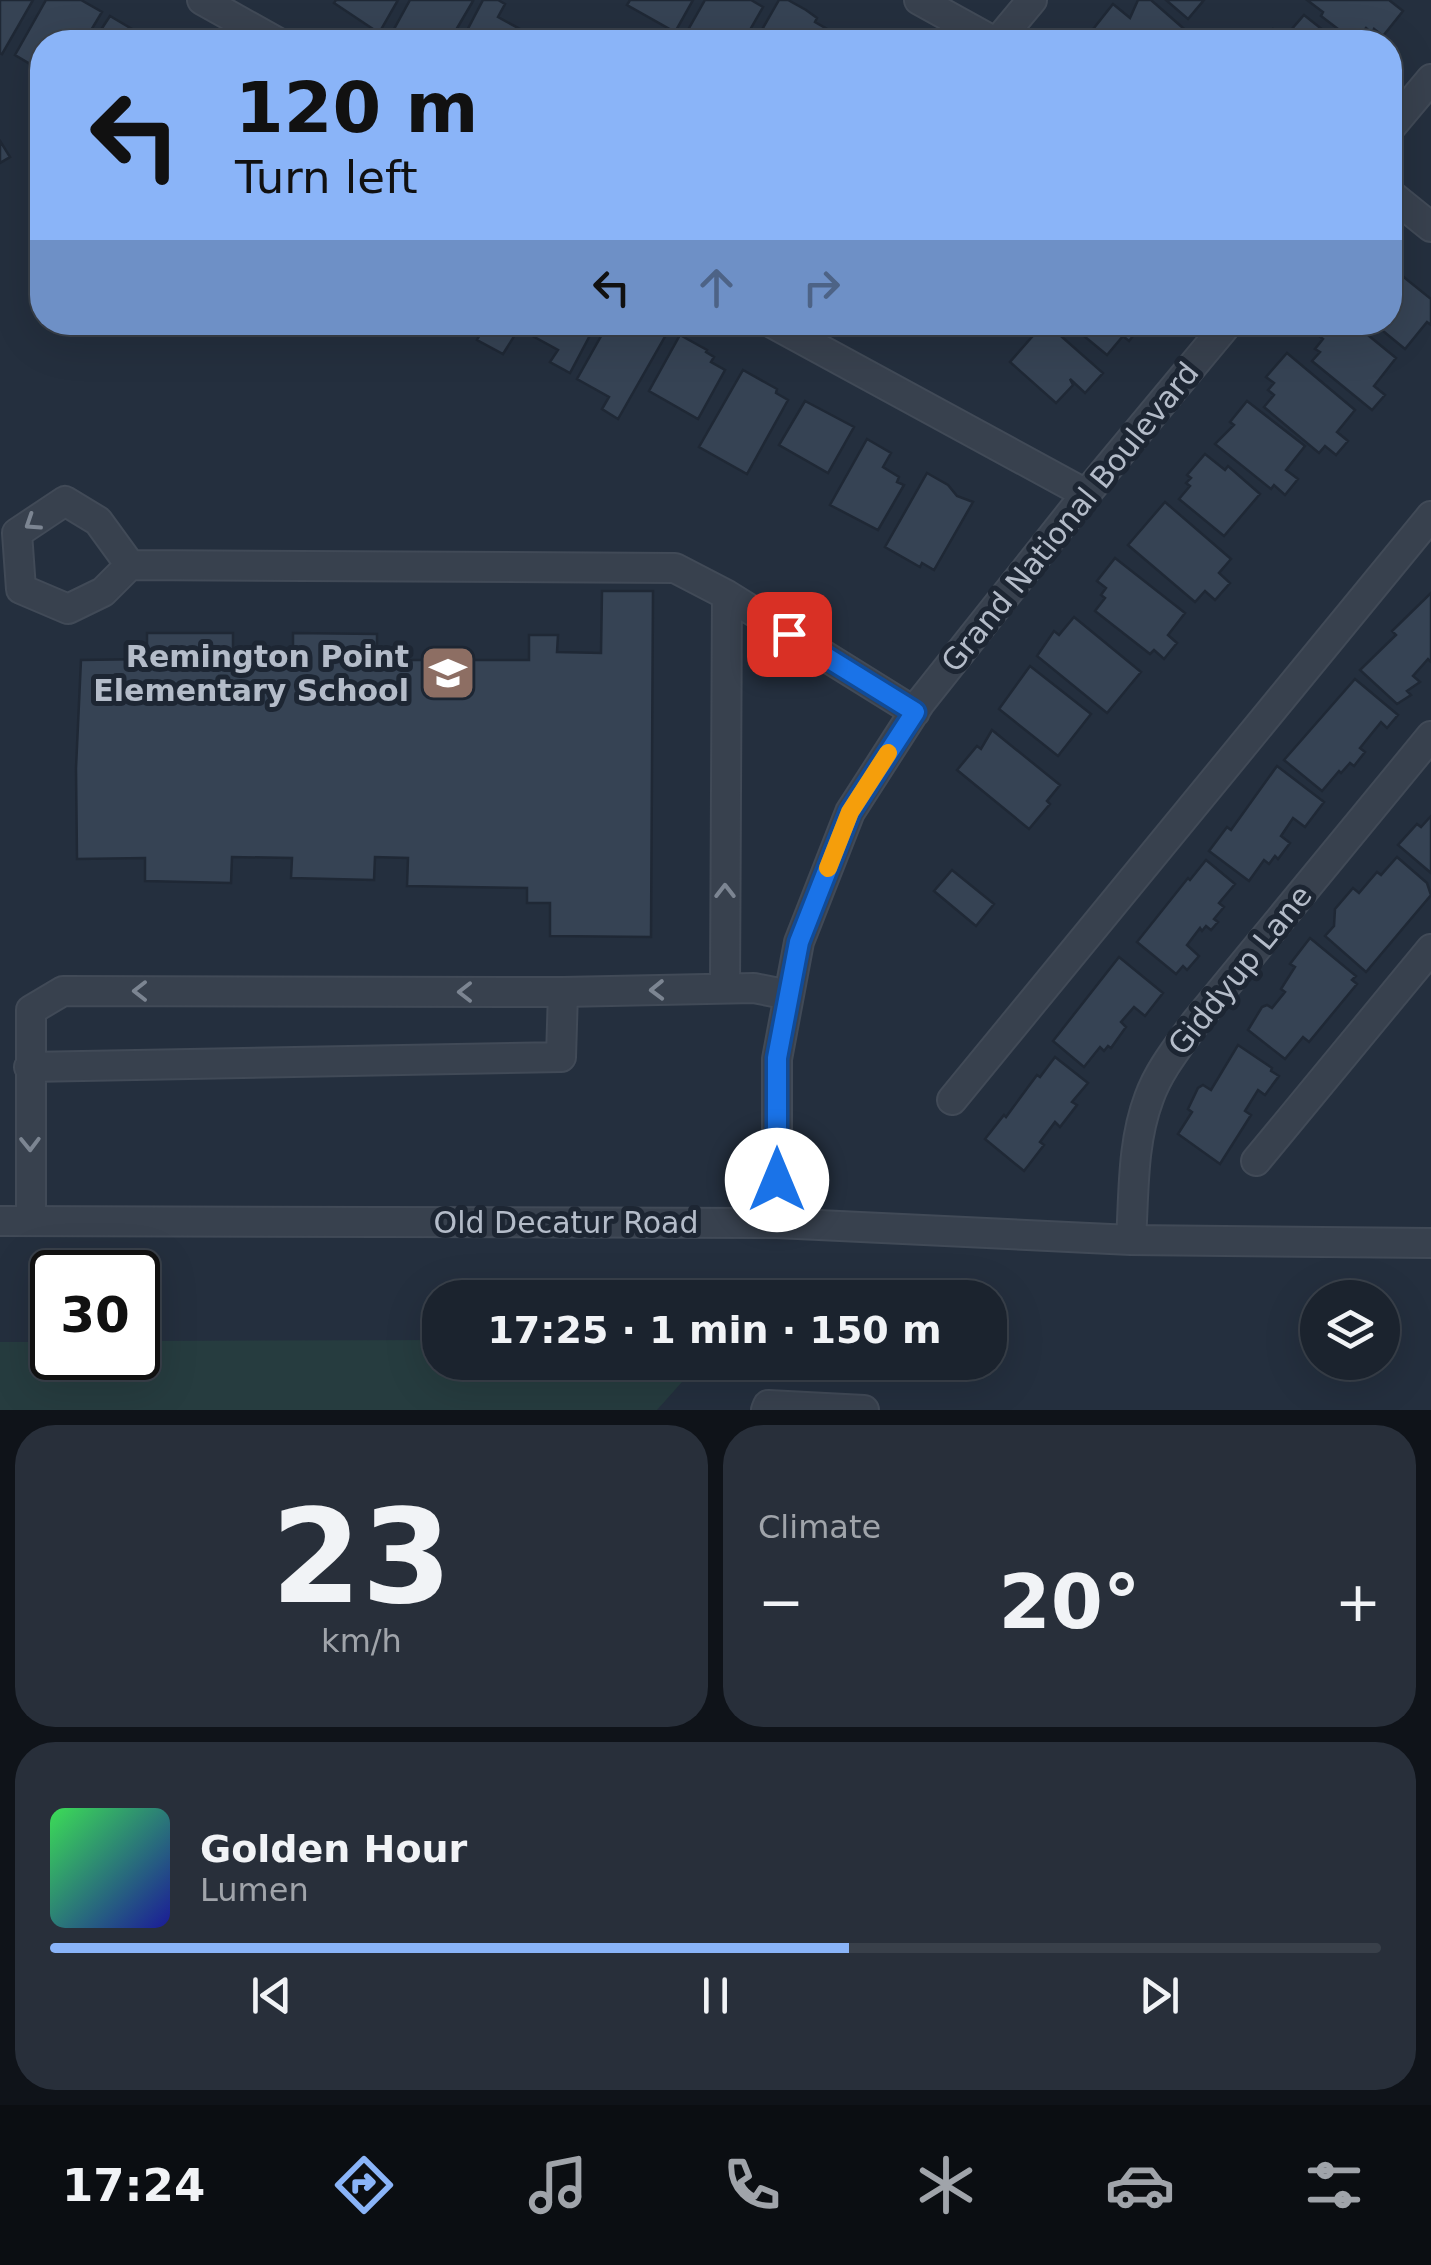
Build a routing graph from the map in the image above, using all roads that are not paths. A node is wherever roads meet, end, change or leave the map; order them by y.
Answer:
1 (202, 0) edge
2 (919, 0) edge
3 (1032, 0) edge
4 (255, 30) edge
5 (974, 30) edge
6 (1006, 30) edge
7 (1431, 79) edge
8 (1402, 114) edge
9 (1402, 204) edge
10 (1431, 227) edge
11 (798, 335) edge
12 (1218, 335) edge
13 (1086, 494) junction
14 (1431, 516) edge
15 (130, 565) dead end
16 (726, 595) junction
17 (915, 712) junction
18 (1431, 736) edge
19 (1431, 949) edge
20 (725, 988) junction
21 (563, 992) junction
22 (789, 994) junction
23 (29, 1068) junction
24 (952, 1100) dead end
25 (1256, 1162) dead end
26 (31, 1221) junction
27 (0, 1222) edge
28 (777, 1223) junction
29 (1131, 1240) junction
30 (1431, 1244) edge
31 (767, 1408) edge
32 (864, 1410) edge

1 - 4 street
2 - 5 street
3 - 6 street
7 - 8 street
9 - 10 street
11 - 13 street
12 - 13 street, Grand National Boulevard
13 - 17 street, Grand National Boulevard
14 - 24 street
15 - 16 street
16 - 17 street
20 -> 16 street
17 - 22 street, Grand National Boulevard
18 - 29 street, Giddyup Lane
19 - 25 street
20 -> 21 street
20 - 22 street
21 -> 23 street
21 - 23 street
22 - 28 street, Grand National Boulevard
23 -> 26 street
26 - 27 street, Old Decatur Road
26 - 28 street, Old Decatur Road
28 - 29 street, Old Decatur Road
29 - 30 street, Old Decatur Road
31 - 32 street

